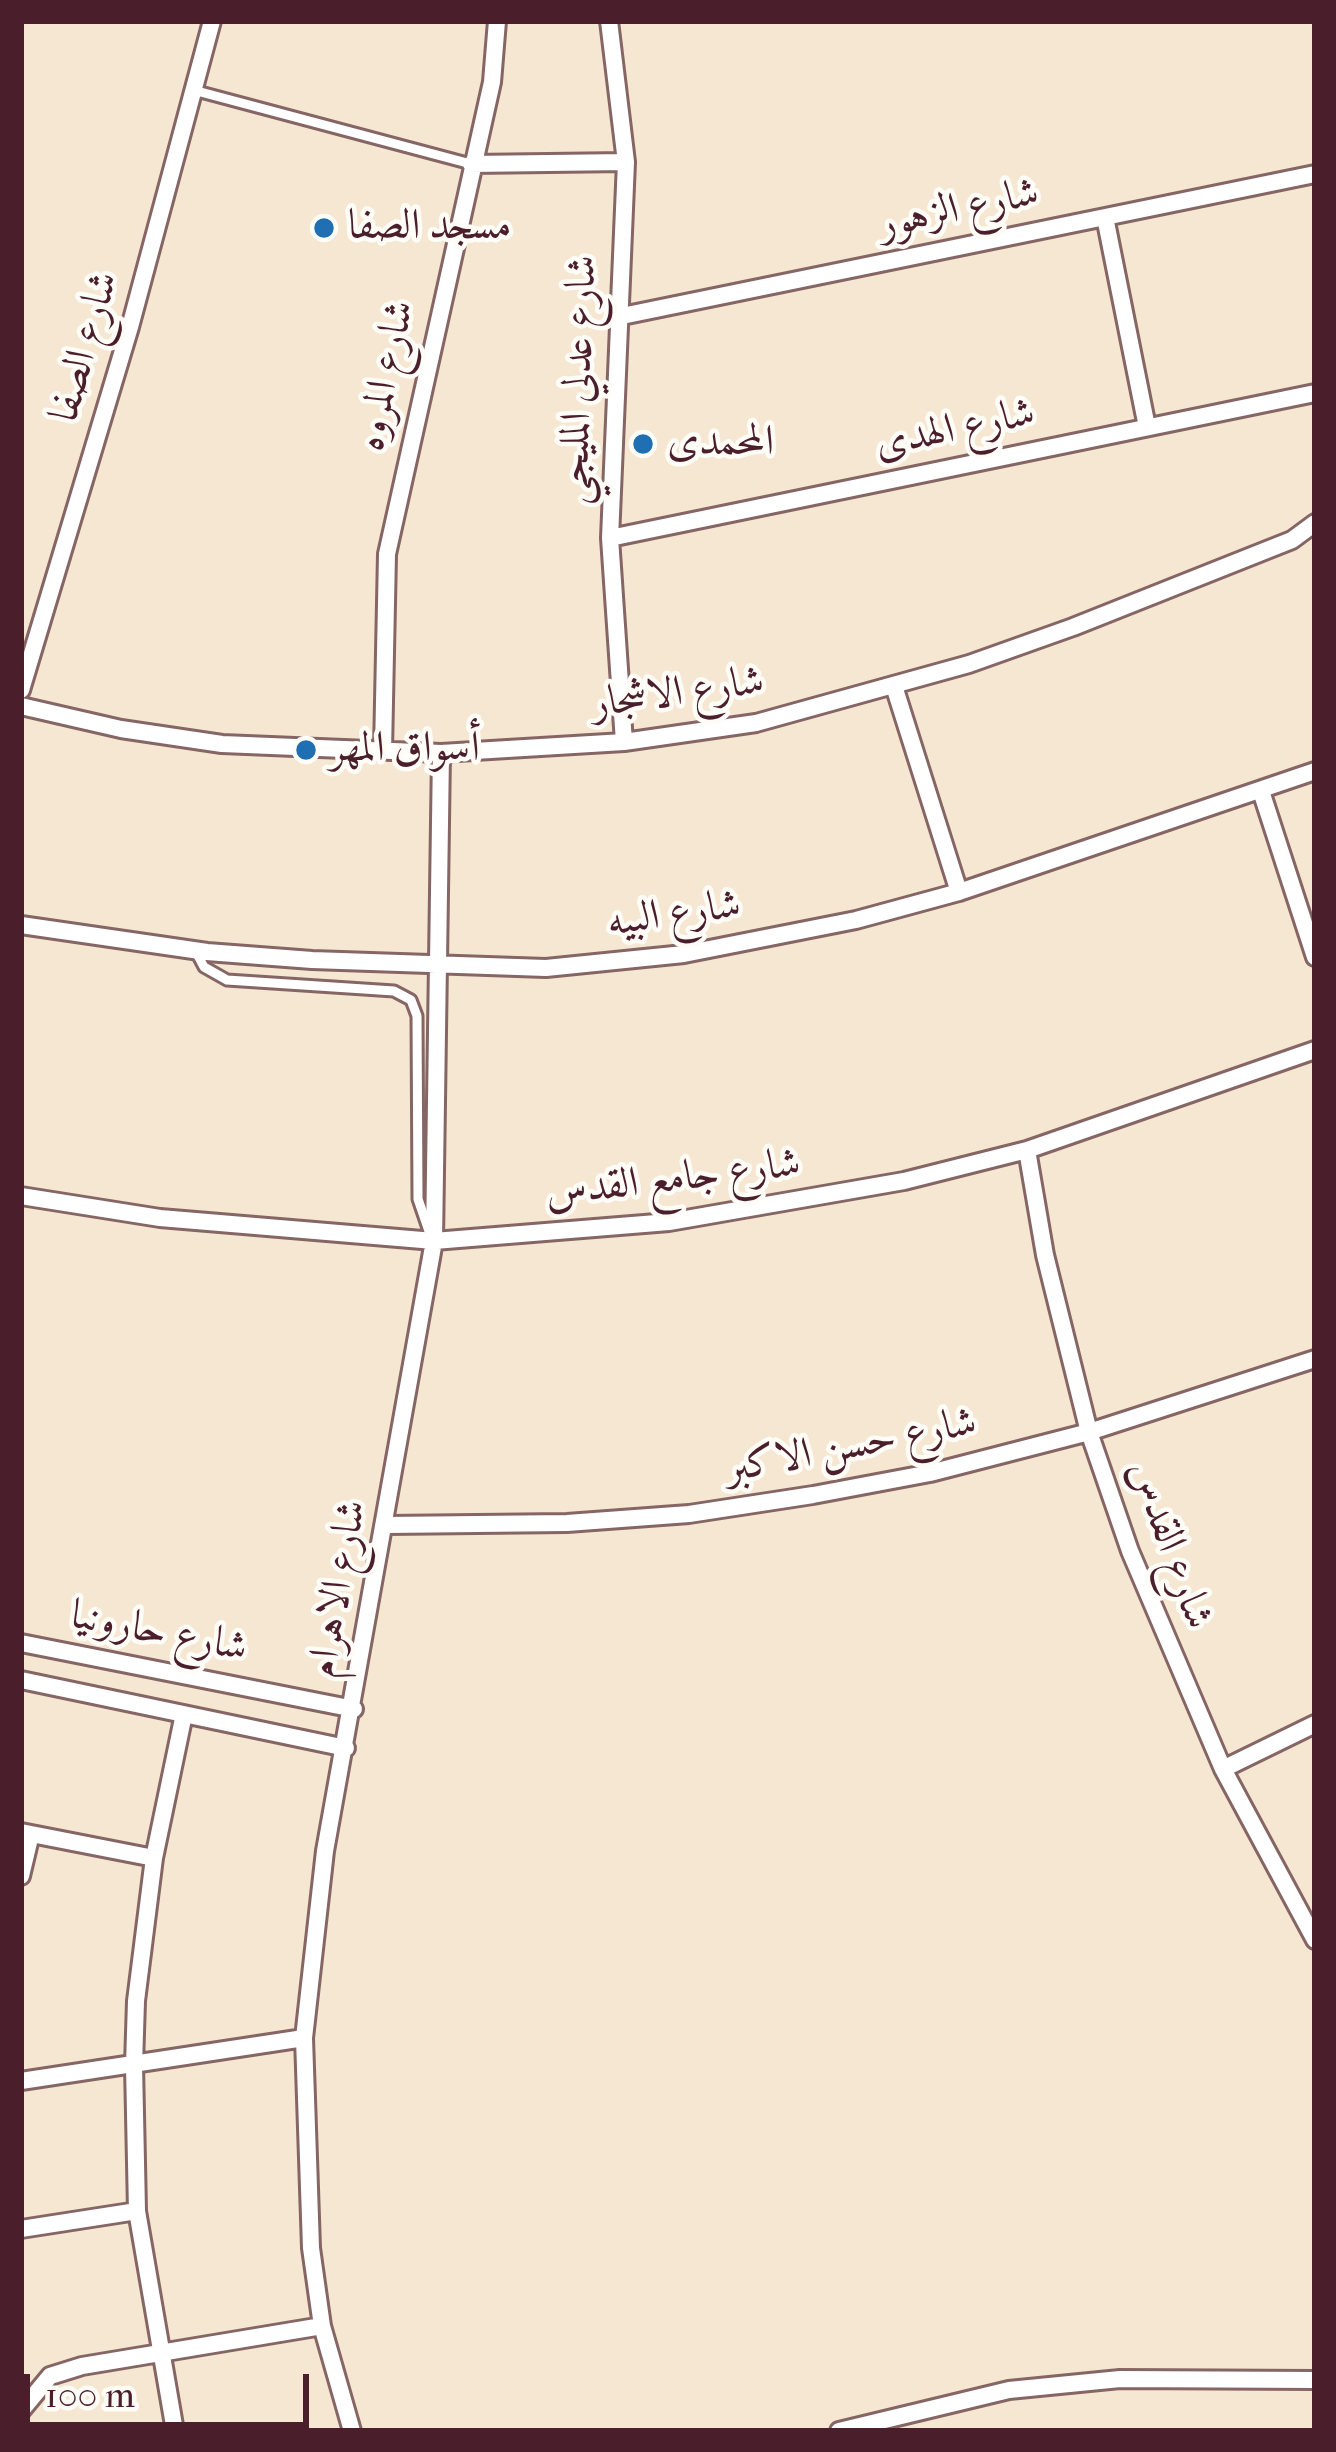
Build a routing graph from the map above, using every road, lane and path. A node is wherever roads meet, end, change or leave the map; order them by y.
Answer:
1 (212, 21) edge
2 (497, 21) edge
3 (609, 21) edge
4 (193, 90) junction
5 (626, 162) junction
6 (471, 164) junction
7 (1315, 174) edge
8 (1106, 217) junction
9 (617, 317) junction
10 (1315, 393) edge
11 (1148, 427) junction
12 (1315, 523) edge
13 (610, 538) junction
14 (894, 686) junction
15 (21, 690) edge
16 (21, 706) edge
17 (624, 742) junction
18 (383, 751) junction
19 (441, 753) junction
20 (1315, 772) edge
21 (1261, 791) junction
22 (959, 892) junction
23 (21, 925) edge
24 (195, 950) junction
25 (1315, 957) edge
26 (437, 965) junction
27 (1315, 1050) edge
28 (1028, 1150) junction
29 (21, 1196) edge
30 (434, 1241) junction
31 (1315, 1359) edge
32 (1089, 1432) junction
33 (387, 1525) junction
34 (21, 1642) edge
35 (21, 1680) edge
36 (354, 1709) junction
37 (184, 1714) junction
38 (1315, 1724) edge
39 (346, 1748) junction
40 (1222, 1769) junction
41 (26, 1833) edge
42 (154, 1858) junction
43 (21, 1876) edge
44 (1315, 1940) edge
45 (304, 2038) junction
46 (134, 2065) junction
47 (21, 2081) edge
48 (137, 2211) junction
49 (21, 2229) edge
50 (322, 2326) junction
51 (159, 2355) junction
52 (1315, 2380) edge
53 (21, 2411) edge
54 (176, 2431) edge
55 (352, 2431) edge
56 (839, 2431) edge

1 - 4 street, شارع الصفا
2 - 6 street, شارع المروه
3 - 5 street, شارع عدلي المليجي
4 - 6 lane
4 - 15 street, شارع الصفا
5 - 6 street
5 - 9 street, شارع عدلي المليجي
6 - 18 street, شارع المروه
7 - 8 street, شارع الزهور
8 - 9 street, شارع الزهور
8 - 11 street
9 - 13 street, شارع عدلي المليجي
10 - 11 street, شارع الهدى
11 - 13 street, شارع الهدى
12 - 14 street, شارع الاشجار
13 - 17 street, شارع عدلي المليجي
14 - 17 street, شارع الاشجار
14 - 22 street
16 - 18 street, شارع الاشجار
17 - 19 street, شارع الاشجار
18 - 19 street, شارع الاشجار
19 - 26 street, شارع الاهرام
20 - 21 street, شارع البيه
21 - 22 street, شارع البيه
21 - 25 street
22 - 26 street, شارع البيه
23 - 24 street, شارع البيه
24 - 26 street, شارع البيه
24 - 30 lane
26 - 30 street, شارع الاهرام
27 - 28 street, شارع جامع القدس
28 - 30 street, شارع جامع القدس
28 - 32 street, شارع القدس
29 - 30 street, شارع جامع القدس
30 - 33 street, شارع الاهرام
31 - 32 street, شارع حسن الاكبر
32 - 33 street, شارع حسن الاكبر
32 - 40 street, شارع القدس
33 - 36 street, شارع الاهرام
34 - 36 street, شارع حارونيا
35 - 37 street, شارع حارونيا
36 - 39 street, شارع الاهرام
37 - 39 street, شارع حارونيا
37 - 42 street
38 - 40 street
39 - 45 street, شارع الاهرام
40 - 44 street, شارع القدس
41 - 42 street
41 - 43 street
42 - 46 street
45 - 46 street
45 - 50 street, شارع الاهرام
46 - 47 street
46 - 48 street
48 - 49 street
48 - 51 street
50 - 51 street
50 - 55 street, شارع الاهرام
51 - 53 street
51 - 54 street
52 - 56 street

